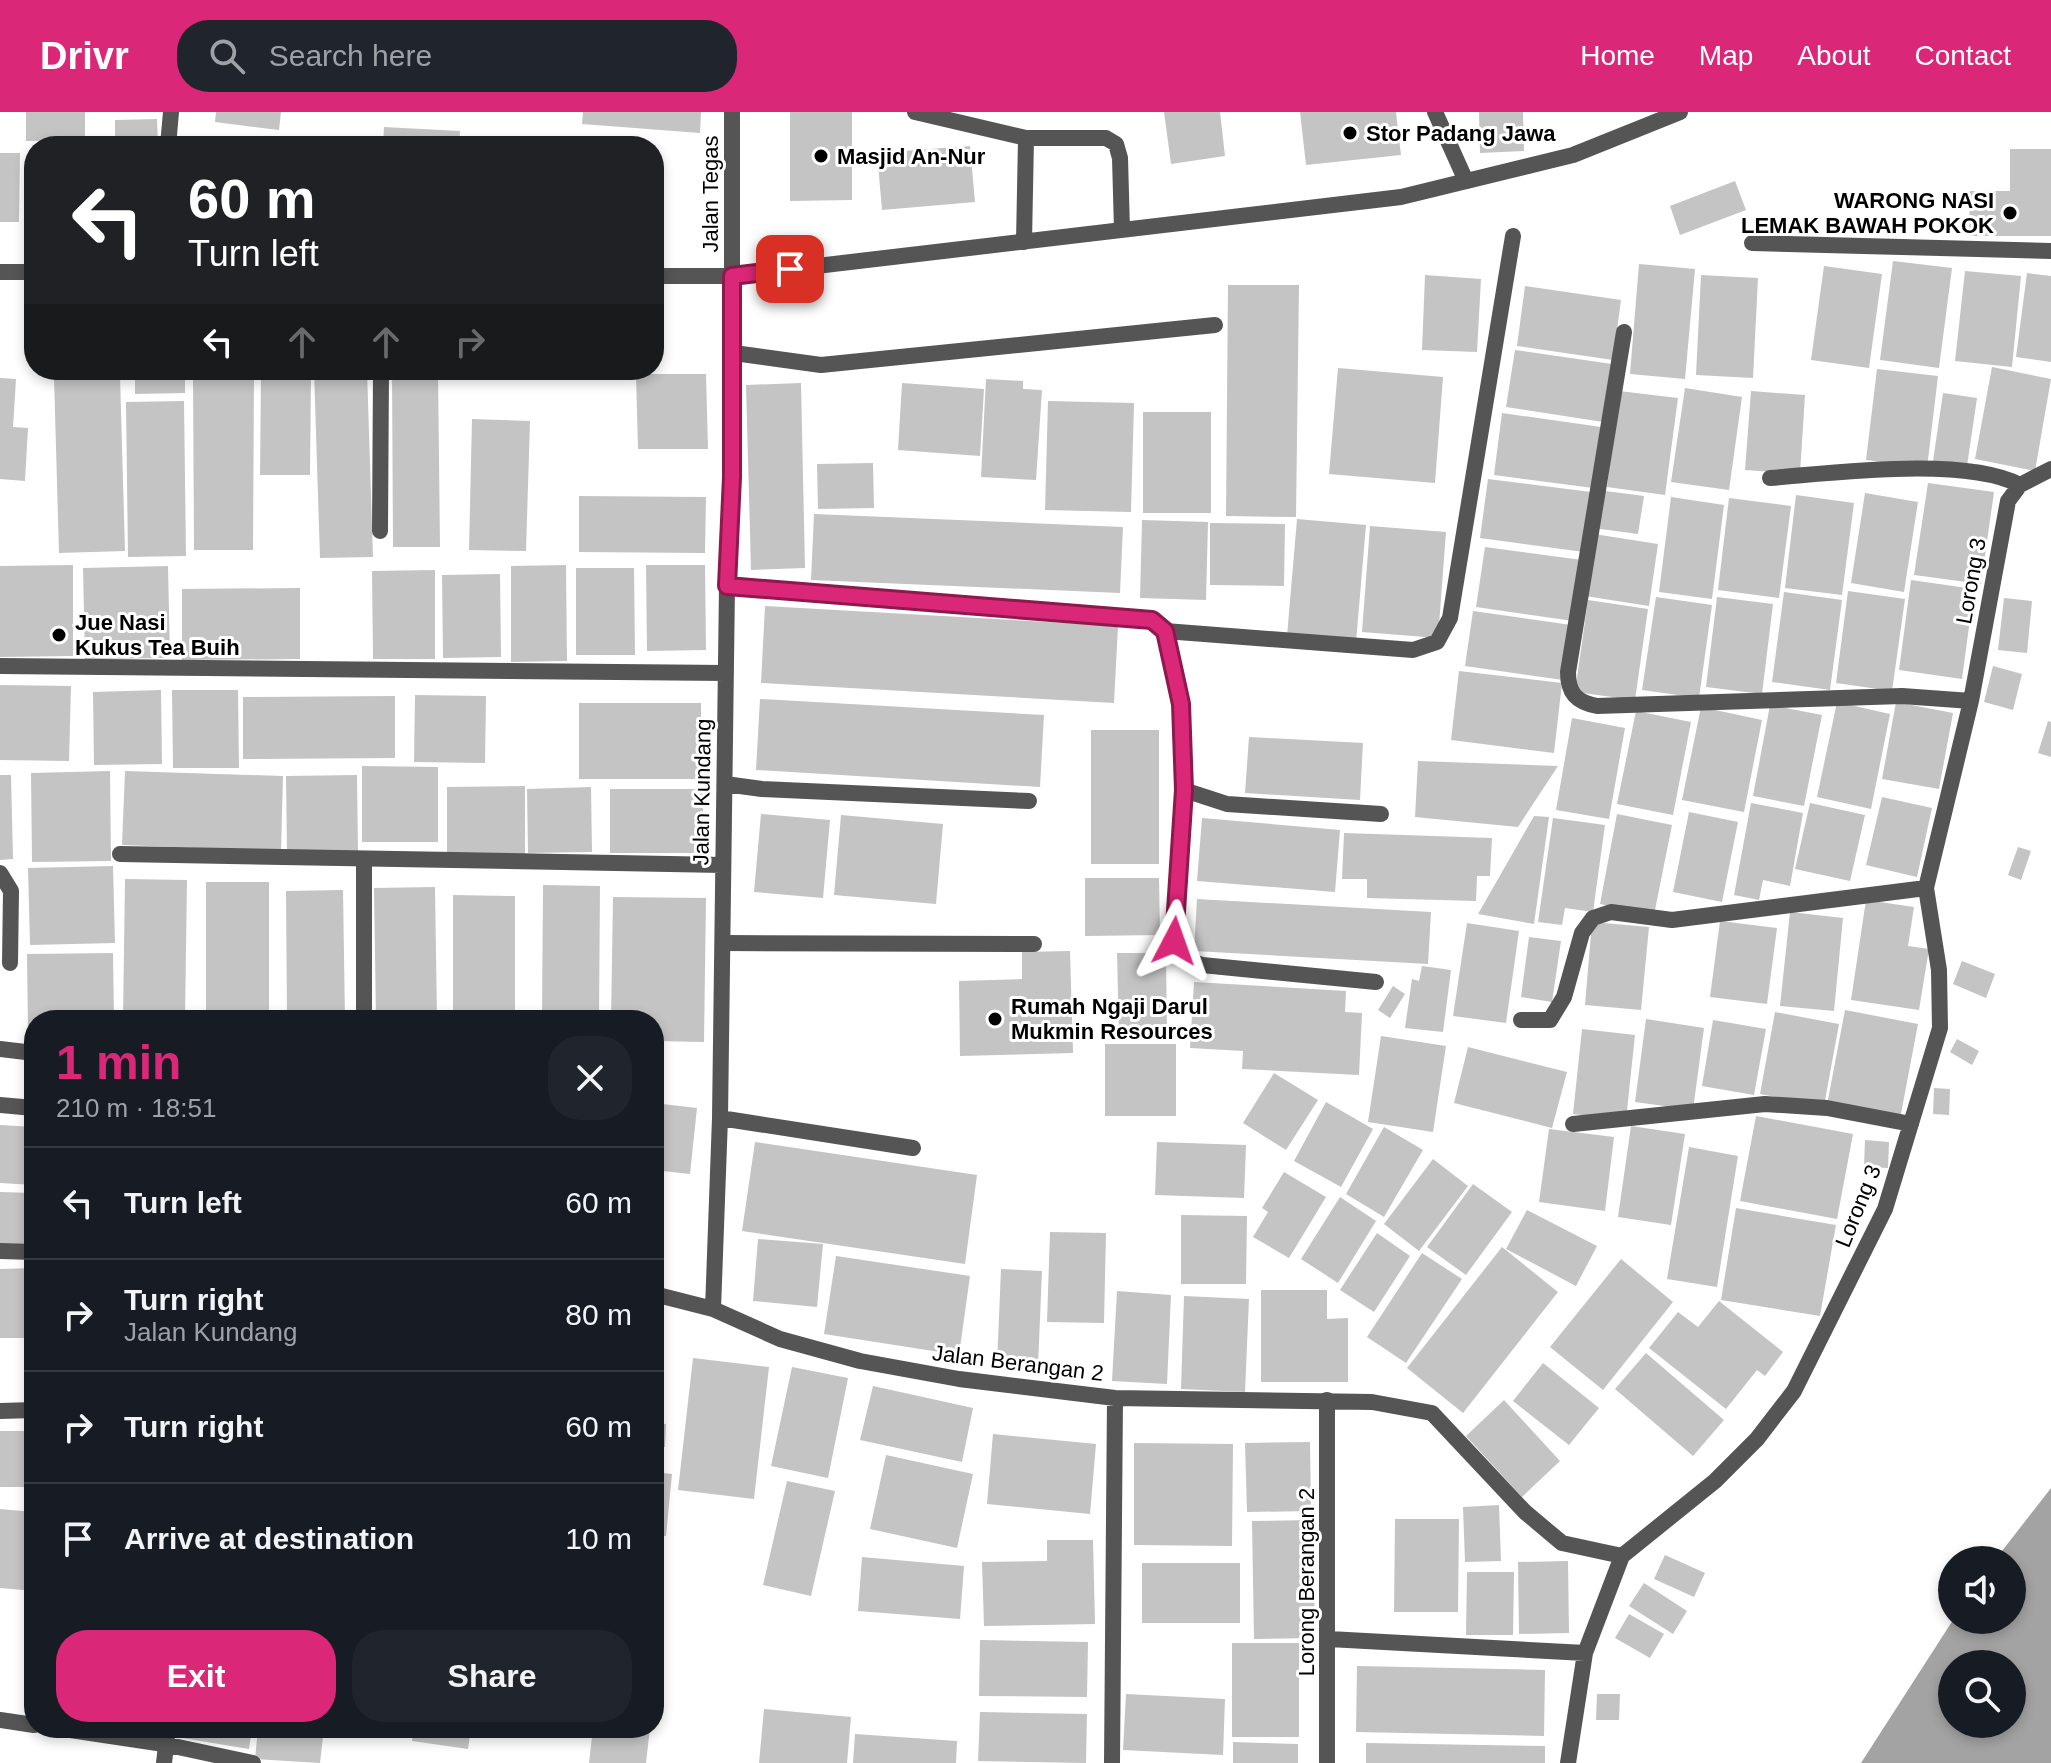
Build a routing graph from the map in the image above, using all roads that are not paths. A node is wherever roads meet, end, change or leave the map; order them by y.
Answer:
1 (171, 112) edge
2 (732, 112) edge
3 (915, 112) edge
4 (1435, 112) edge
5 (1680, 112) edge
6 (169, 136) edge
7 (1026, 138) junction
8 (1466, 181) junction
9 (1122, 230) junction
10 (1513, 236) dead end
11 (1024, 242) junction
12 (1752, 243) dead end
13 (2051, 251) edge
14 (0, 272) edge
15 (24, 272) edge
16 (664, 276) edge
17 (732, 276) junction
18 (1215, 325) dead end
19 (1624, 332) dead end
20 (734, 353) junction
21 (381, 380) edge
22 (2051, 469) edge
23 (1770, 478) dead end
24 (2020, 485) junction
25 (380, 531) dead end
26 (727, 586) junction
27 (1165, 631) junction
28 (0, 666) edge
29 (726, 673) junction
30 (1971, 701) junction
31 (725, 784) junction
32 (1184, 790) junction
33 (1029, 801) dead end
34 (1381, 814) dead end
35 (120, 854) dead end
36 (364, 859) junction
37 (723, 865) junction
38 (0, 873) edge
39 (1926, 888) junction
40 (723, 943) junction
41 (1034, 944) dead end
42 (10, 963) dead end
43 (1376, 982) dead end
44 (364, 1010) edge
45 (1521, 1020) dead end
46 (0, 1049) edge
47 (24, 1052) edge
48 (0, 1105) edge
49 (24, 1107) edge
50 (720, 1118) junction
51 (1573, 1124) dead end
52 (1911, 1124) junction
53 (913, 1148) dead end
54 (0, 1251) edge
55 (24, 1252) edge
56 (664, 1297) edge
57 (713, 1309) junction
58 (1115, 1398) junction
59 (1327, 1400) junction
60 (24, 1410) edge
61 (0, 1411) edge
62 (1622, 1556) junction
63 (1329, 1639) junction
64 (1585, 1653) junction
65 (0, 1720) edge
66 (24, 1724) edge
67 (166, 1738) edge
68 (172, 1738) edge
69 (164, 1763) edge
70 (253, 1763) edge
71 (1112, 1763) edge
72 (1327, 1763) edge
73 (1568, 1763) edge

1 - 6 street
2 - 17 street, Jalan Tegas
3 - 7 street
4 - 8 street
5 - 8 street
7 - 9 street
7 - 11 street
8 - 9 street
9 - 11 street
10 - 27 street
11 - 17 street
12 - 13 street
14 - 15 street
16 - 17 street
17 - 20 street, Jalan Kundang
18 - 20 street
19 - 30 street
20 - 26 street, Jalan Kundang
21 - 25 street
22 - 24 street
23 - 24 street
24 - 30 street, Lorong 3
26 - 27 street
26 - 29 street, Jalan Kundang
27 - 32 street
28 - 29 street
29 - 31 street, Jalan Kundang
30 - 39 street, Lorong 3
31 - 33 street
31 - 37 street, Jalan Kundang
32 - 34 street
32 - 43 street
35 - 36 street
36 - 37 street
36 - 44 street
37 - 40 street, Jalan Kundang
38 - 42 street
39 - 45 street
39 - 52 street, Lorong 3
40 - 41 street
40 - 50 street, Jalan Kundang
46 - 47 street
48 - 49 street
50 - 53 street
50 - 57 street, Jalan Kundang
51 - 52 street
52 - 62 street, Lorong 3
54 - 55 street
56 - 57 street, Jalan Berangan 2
57 - 58 street, Jalan Berangan 2
58 - 59 street, Jalan Berangan 2
58 - 71 street
59 - 62 street
59 - 63 street, Lorong Berangan 2
60 - 61 street
62 - 64 street
63 - 64 street
63 - 72 street, Lorong Berangan 2
64 - 73 street
65 - 66 street
67 - 69 street
68 - 70 street

